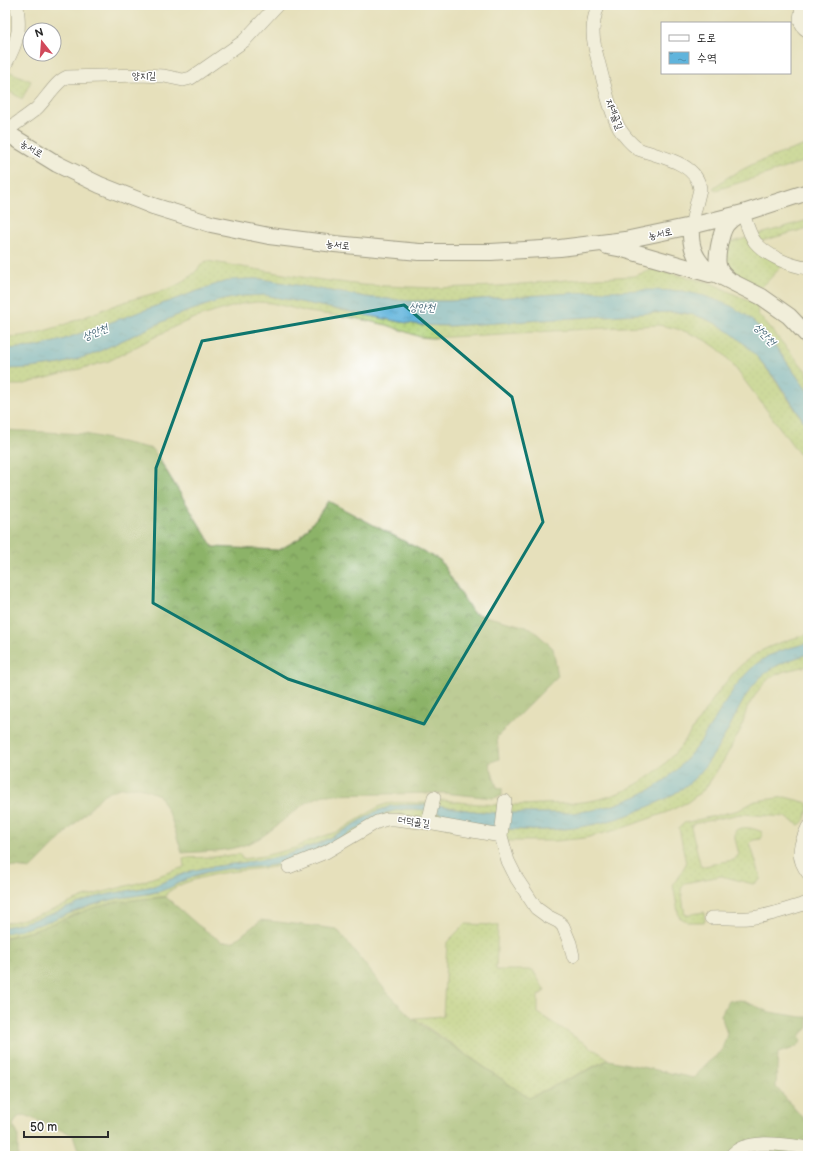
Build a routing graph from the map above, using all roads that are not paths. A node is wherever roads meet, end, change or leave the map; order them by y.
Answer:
1 (17, 5) edge
2 (277, 5) edge
3 (598, 5) edge
4 (802, 5) edge
5 (808, 31) edge
6 (5, 65) edge
7 (5, 132) edge
8 (808, 192) edge
9 (743, 213) junction
10 (691, 226) junction
11 (591, 245) junction
12 (808, 268) edge
13 (725, 279) junction
14 (808, 336) edge
15 (434, 800) dead end
16 (505, 803) dead end
17 (428, 820) junction
18 (808, 827) edge
19 (501, 834) junction
20 (289, 867) dead end
21 (808, 872) edge
22 (808, 902) edge
23 (711, 918) dead end
24 (573, 956) dead end
25 (808, 1148) edge
26 (731, 1156) edge

1 - 6 street
2 - 7 street, 양지길
3 - 10 street, 지네골길
4 - 5 street
7 - 11 street, 농서로
8 - 9 street, 농서로
9 - 10 street, 농서로
9 - 12 street
9 - 13 street
10 - 11 street, 농서로
10 - 13 street
11 - 13 street
13 - 14 street
15 - 17 street
16 - 19 street
17 - 19 street, 더덕골길
17 - 20 street, 더덕골길
18 - 21 street
19 - 24 street
22 - 23 street
25 - 26 street

